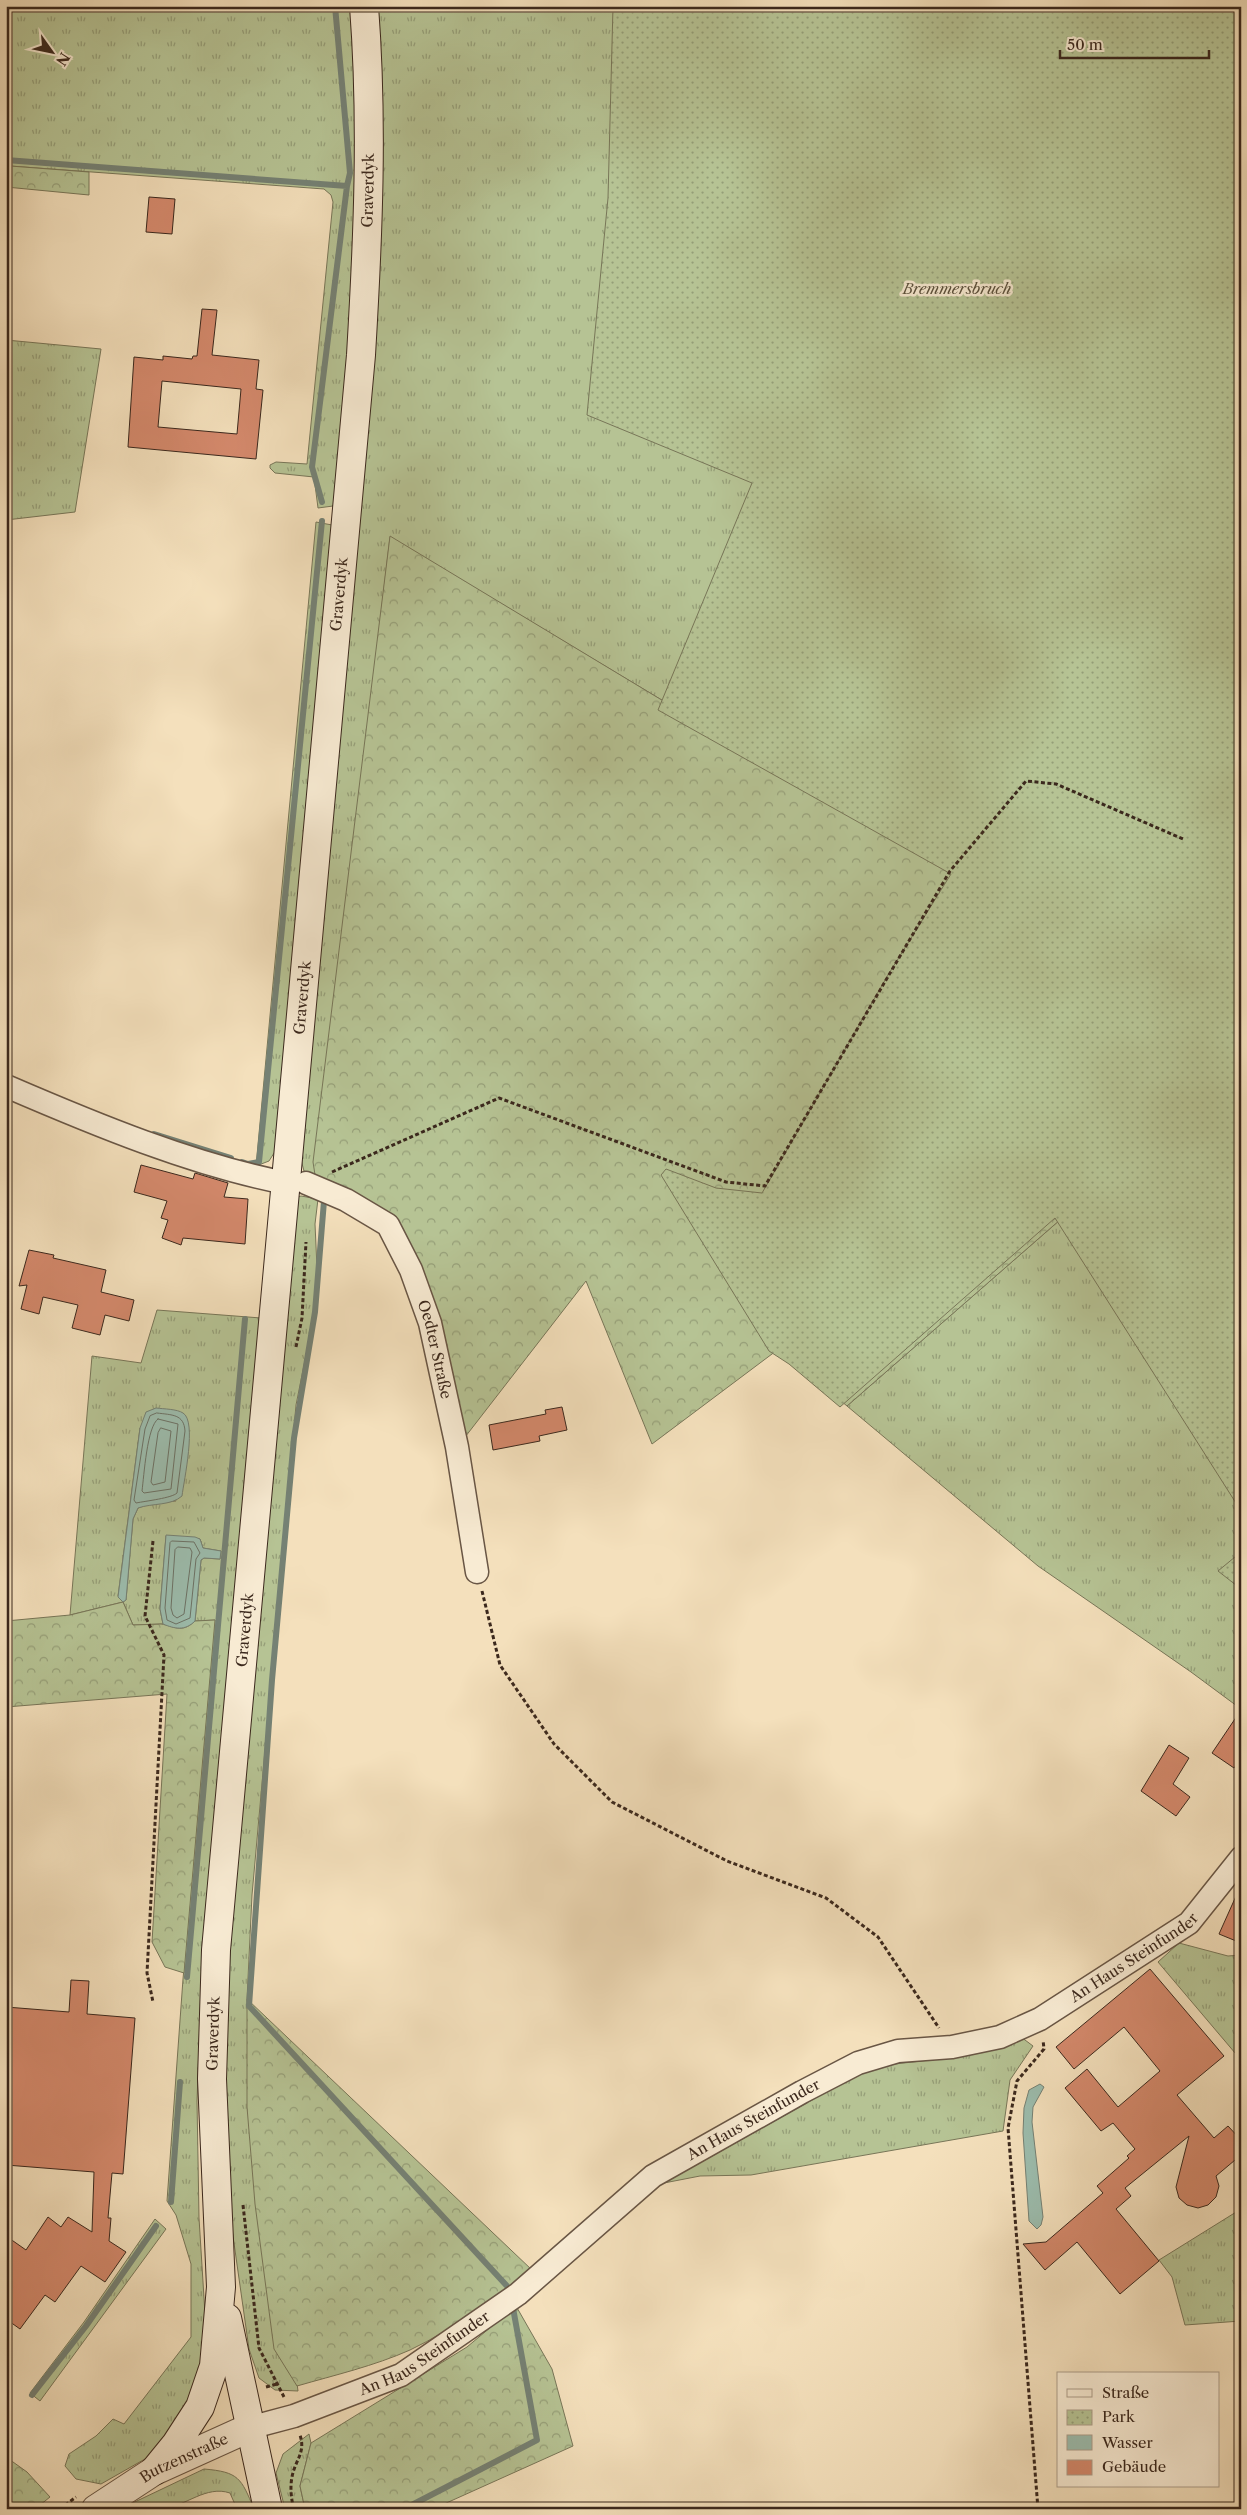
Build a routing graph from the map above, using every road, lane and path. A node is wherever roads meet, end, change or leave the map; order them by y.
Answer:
1 (364, 6) edge
2 (1183, 839) dead end
3 (6, 1086) edge
4 (296, 1183) junction
5 (306, 1238) dead end
6 (295, 1352) dead end
7 (153, 1541) dead end
8 (477, 1572) joint
9 (1241, 1858) edge
10 (153, 2002) dead end
11 (1040, 2019) junction
12 (952, 2047) junction
13 (242, 2197) dead end
14 (221, 2287) junction
15 (277, 2384) dead end
16 (286, 2418) junction
17 (249, 2428) junction
18 (154, 2471) junction
19 (96, 2509) edge
20 (268, 2509) edge
21 (294, 2509) edge
22 (1038, 2509) edge

1 - 4 main road, Graverdyk
2 - 4 path
3 - 4 street
4 - 8 street, Oedter Straße
4 - 14 main road, Graverdyk
5 - 6 path
7 - 10 path
8 - 12 path
9 - 11 street, An Haus Steinfunder
11 - 12 street, An Haus Steinfunder
11 - 22 path
12 - 16 street, An Haus Steinfunder
13 - 15 path
14 - 17 main road
14 - 18 main road
16 - 17 street, An Haus Steinfunder
16 - 21 path
17 - 18 main road, Butzenstraße
17 - 20 main road
18 - 19 main road, Butzenstraße

